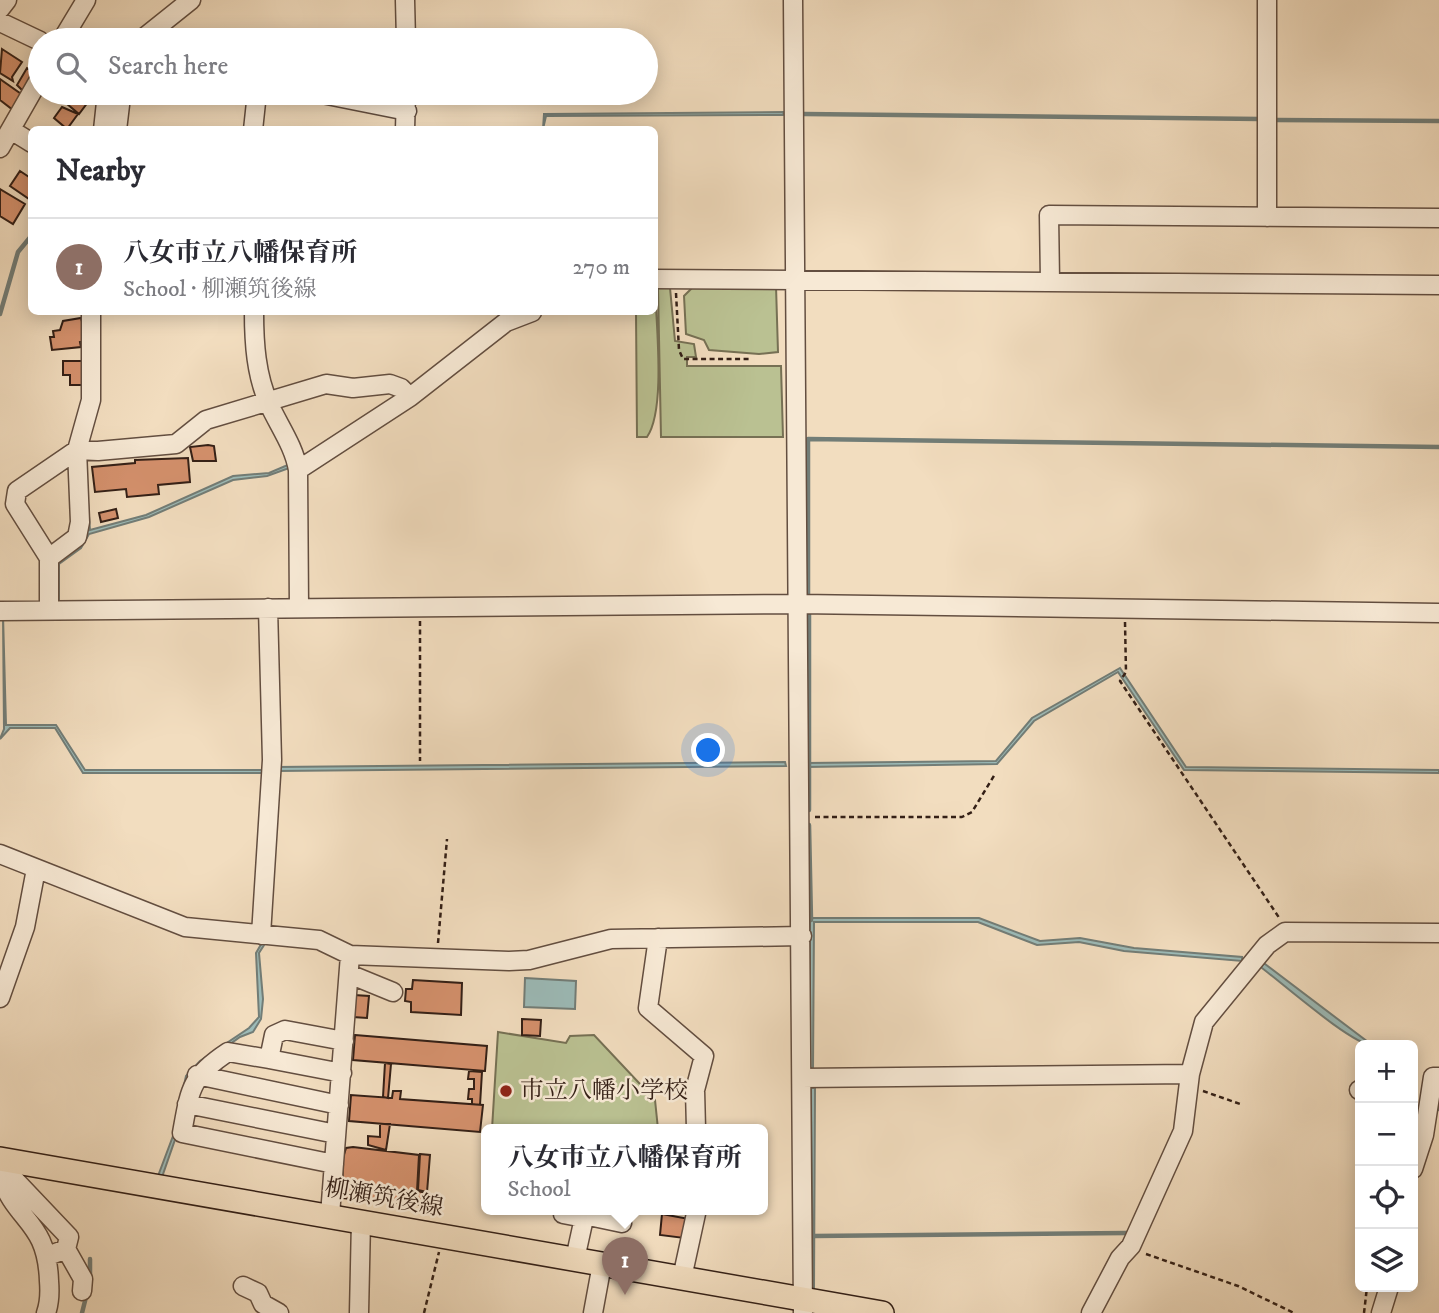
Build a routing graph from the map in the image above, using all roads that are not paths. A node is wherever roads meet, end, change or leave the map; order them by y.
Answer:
1 (7, 0) edge
2 (86, 0) edge
3 (191, 0) edge
4 (405, 0) edge
5 (793, 0) edge
6 (1267, 0) edge
7 (0, 9) edge
8 (0, 22) edge
9 (69, 28) edge
10 (156, 28) edge
11 (406, 28) edge
12 (28, 35) edge
13 (28, 100) edge
14 (108, 105) edge
15 (112, 105) edge
16 (256, 105) edge
17 (357, 105) edge
18 (406, 120) edge
19 (104, 126) edge
20 (116, 126) edge
21 (253, 126) edge
22 (11, 130) junction
23 (28, 141) edge
24 (0, 148) edge
25 (1267, 217) junction
26 (1439, 218) edge
27 (658, 279) edge
28 (794, 279) junction
29 (1050, 281) junction
30 (1439, 285) edge
31 (90, 315) edge
32 (254, 315) edge
33 (498, 318) edge
34 (410, 397) junction
35 (268, 402) junction
36 (77, 450) junction
37 (299, 470) junction
38 (49, 558) junction
39 (799, 604) junction
40 (268, 608) junction
41 (299, 608) junction
42 (49, 610) junction
43 (0, 611) edge
44 (1439, 613) edge
45 (0, 854) edge
46 (36, 869) junction
47 (1439, 933) edge
48 (261, 935) junction
49 (802, 936) junction
50 (658, 938) junction
51 (350, 956) junction
52 (349, 974) junction
53 (393, 992) dead end
54 (0, 998) edge
55 (344, 1041) junction
56 (269, 1059) junction
57 (342, 1073) junction
58 (197, 1075) junction
59 (1439, 1077) edge
60 (802, 1078) junction
61 (1190, 1082) junction
62 (187, 1104) junction
63 (339, 1105) junction
64 (1420, 1114) edge
65 (696, 1124) edge
66 (336, 1134) junction
67 (0, 1159) edge
68 (334, 1164) junction
69 (1413, 1166) edge
70 (7, 1177) edge
71 (330, 1215) junction
72 (585, 1215) edge
73 (589, 1215) edge
74 (696, 1215) edge
75 (360, 1221) junction
76 (622, 1223) dead end
77 (66, 1249) junction
78 (48, 1256) junction
79 (575, 1259) junction
80 (602, 1264) junction
81 (682, 1278) junction
82 (243, 1286) dead end
83 (82, 1291) dead end
84 (1387, 1292) edge
85 (803, 1307) edge
86 (46, 1313) edge
87 (279, 1313) edge
88 (359, 1313) edge
89 (593, 1313) edge
90 (882, 1313) edge
91 (1091, 1313) edge
92 (1381, 1313) edge

1 - 7 street
2 - 9 street
3 - 10 street
4 - 11 street
5 - 28 street
6 - 25 street
8 - 12 street
13 - 22 street
14 - 19 street
15 - 20 street
16 - 21 street
17 - 18 street
22 - 23 street
22 - 24 street
25 - 26 street
25 - 29 street
27 - 28 street
28 - 29 street
28 - 39 street
29 - 30 street
31 - 36 street
32 - 35 street
33 - 34 street
34 - 35 street
34 - 37 street
35 - 36 street
35 - 37 street
36 - 38 street
36 - 38 street
37 - 41 street
38 - 42 street
39 - 41 street
39 - 44 street
39 - 49 street
40 - 41 street
40 - 42 street
40 - 48 street
42 - 43 street
45 - 46 street
46 - 48 street
46 - 54 street
47 - 61 street
48 - 51 street
49 - 50 street
49 - 60 street
50 - 51 street
50 - 65 street
51 - 52 street
52 - 53 street
52 - 55 street
55 - 56 street
55 - 57 street
56 - 57 street
56 - 58 street
57 - 63 street
58 - 62 street
58 - 63 street
59 - 64 street
60 - 61 street
60 - 85 street
61 - 91 street
62 - 66 street
62 - 68 street
63 - 66 street
64 - 69 street
66 - 68 street
67 - 71 main road, 柳瀬筑後線
68 - 71 street
70 - 77 street
70 - 78 street
71 - 75 main road, 柳瀬筑後線
72 - 79 street
73 - 76 street
74 - 81 street
75 - 79 main road, 柳瀬筑後線
75 - 88 street
77 - 78 street
77 - 83 street
78 - 86 street
79 - 80 main road, 柳瀬筑後線
80 - 81 main road, 柳瀬筑後線
80 - 89 street
81 - 85 main road, 柳瀬筑後線
82 - 87 street
84 - 92 street
85 - 90 main road, 柳瀬筑後線

